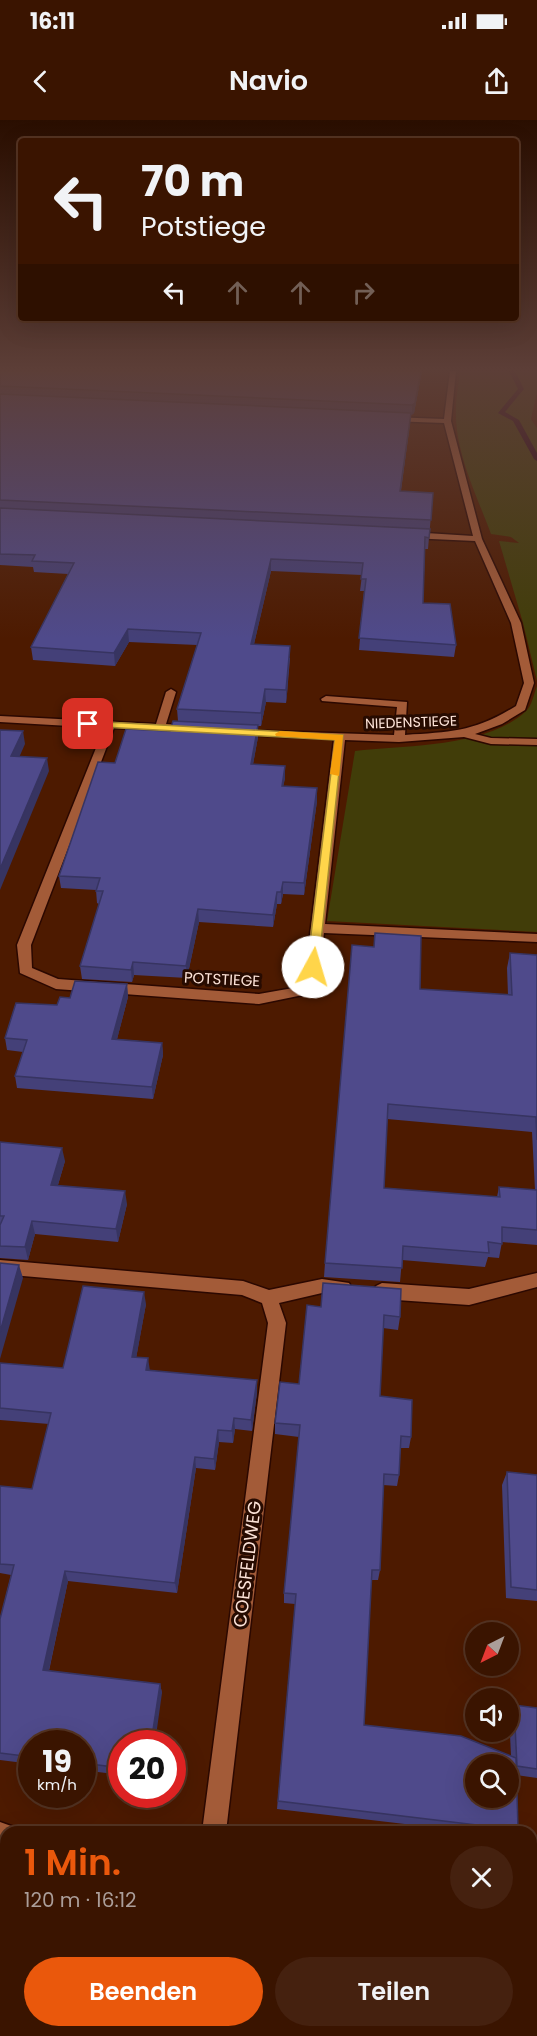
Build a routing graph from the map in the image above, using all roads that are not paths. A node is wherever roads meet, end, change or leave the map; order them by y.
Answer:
1 (457, 460) edge
2 (394, 535) edge
3 (478, 539) junction
4 (171, 692) dead end
5 (326, 699) dead end
6 (0, 719) edge
7 (110, 725) junction
8 (160, 728) junction
9 (208, 730) edge
10 (232, 732) edge
11 (465, 734) junction
12 (340, 738) junction
13 (399, 739) junction
14 (537, 742) edge
15 (318, 928) junction
16 (537, 938) edge
17 (0, 1267) edge
18 (537, 1280) edge
19 (269, 1298) junction
20 (215, 1826) edge

1 - 3 street, NIEDENSTIEGE
2 - 3 street
3 - 11 street, NIEDENSTIEGE
4 - 8 street
5 - 13 street
6 - 7 street
7 - 8 street
7 - 15 street, POTSTIEGE
8 - 9 street
10 - 12 street
11 - 13 street, NIEDENSTIEGE
11 - 14 street
12 - 13 street, NIEDENSTIEGE
12 - 15 street, POTSTIEGE
15 - 16 street
17 - 19 street
18 - 19 street
19 - 20 street, COESFELDWEG

